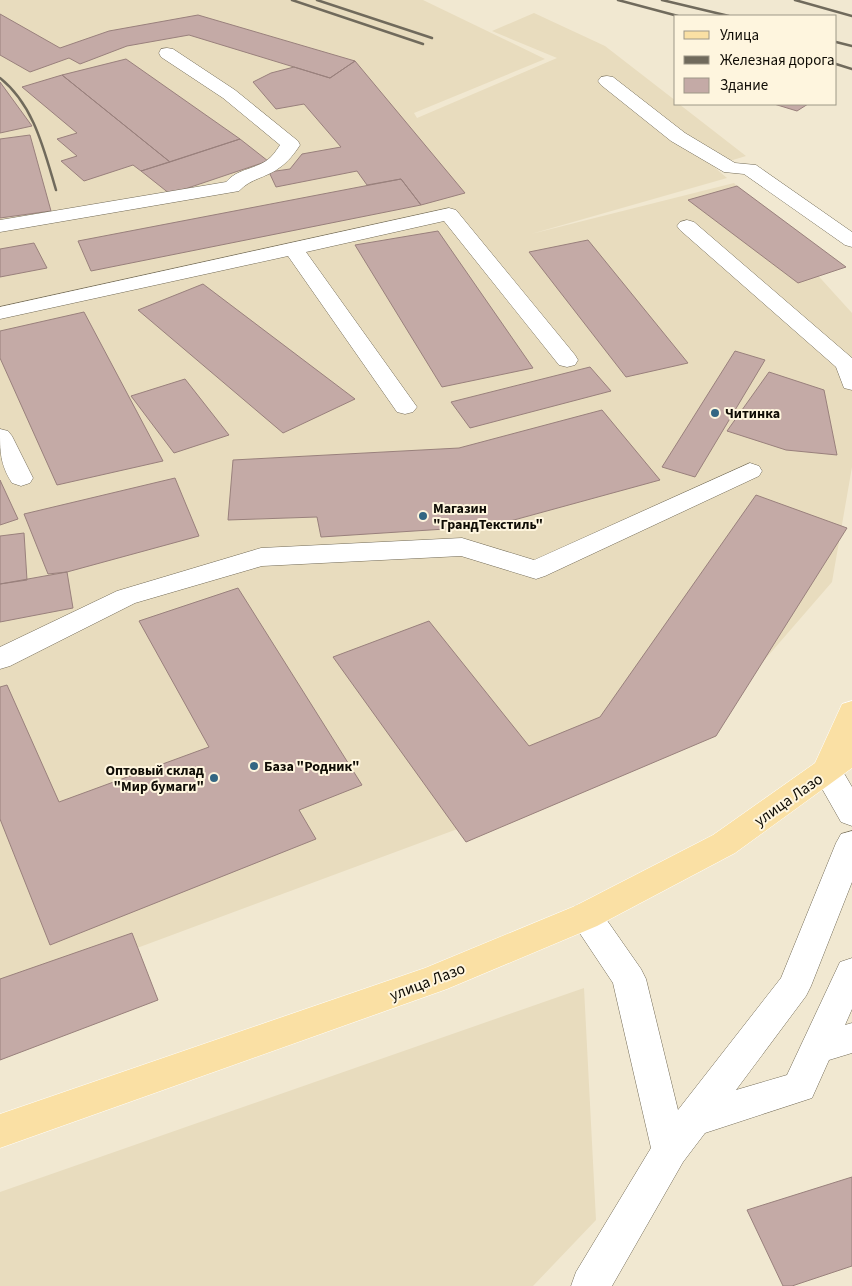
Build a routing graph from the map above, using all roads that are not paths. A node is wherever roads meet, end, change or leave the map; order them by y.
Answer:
1 (167, 53) dead end
2 (608, 81) dead end
3 (0, 226) edge
4 (687, 226) dead end
5 (852, 241) edge
6 (293, 248) junction
7 (0, 313) edge
8 (567, 360) dead end
9 (852, 383) edge
10 (405, 407) dead end
11 (0, 436) edge
12 (750, 471) dead end
13 (21, 478) dead end
14 (0, 659) edge
15 (852, 712) edge
16 (840, 762) edge
17 (852, 814) edge
18 (852, 843) edge
19 (586, 916) junction
20 (852, 972) edge
21 (852, 1038) edge
22 (815, 1049) junction
23 (693, 1120) junction
24 (0, 1131) edge
25 (670, 1150) junction
26 (590, 1286) edge

1 - 3 street
2 - 5 street
4 - 9 street
6 - 7 street
6 - 8 street
6 - 10 street
11 - 13 street
12 - 14 street
15 - 16 main road, улица Лазо
16 - 17 street
16 - 19 main road, улица Лазо
18 - 23 street
19 - 24 main road, улица Лазо
19 - 25 street
20 - 22 street
21 - 22 street
22 - 23 street
23 - 25 street
25 - 26 street

